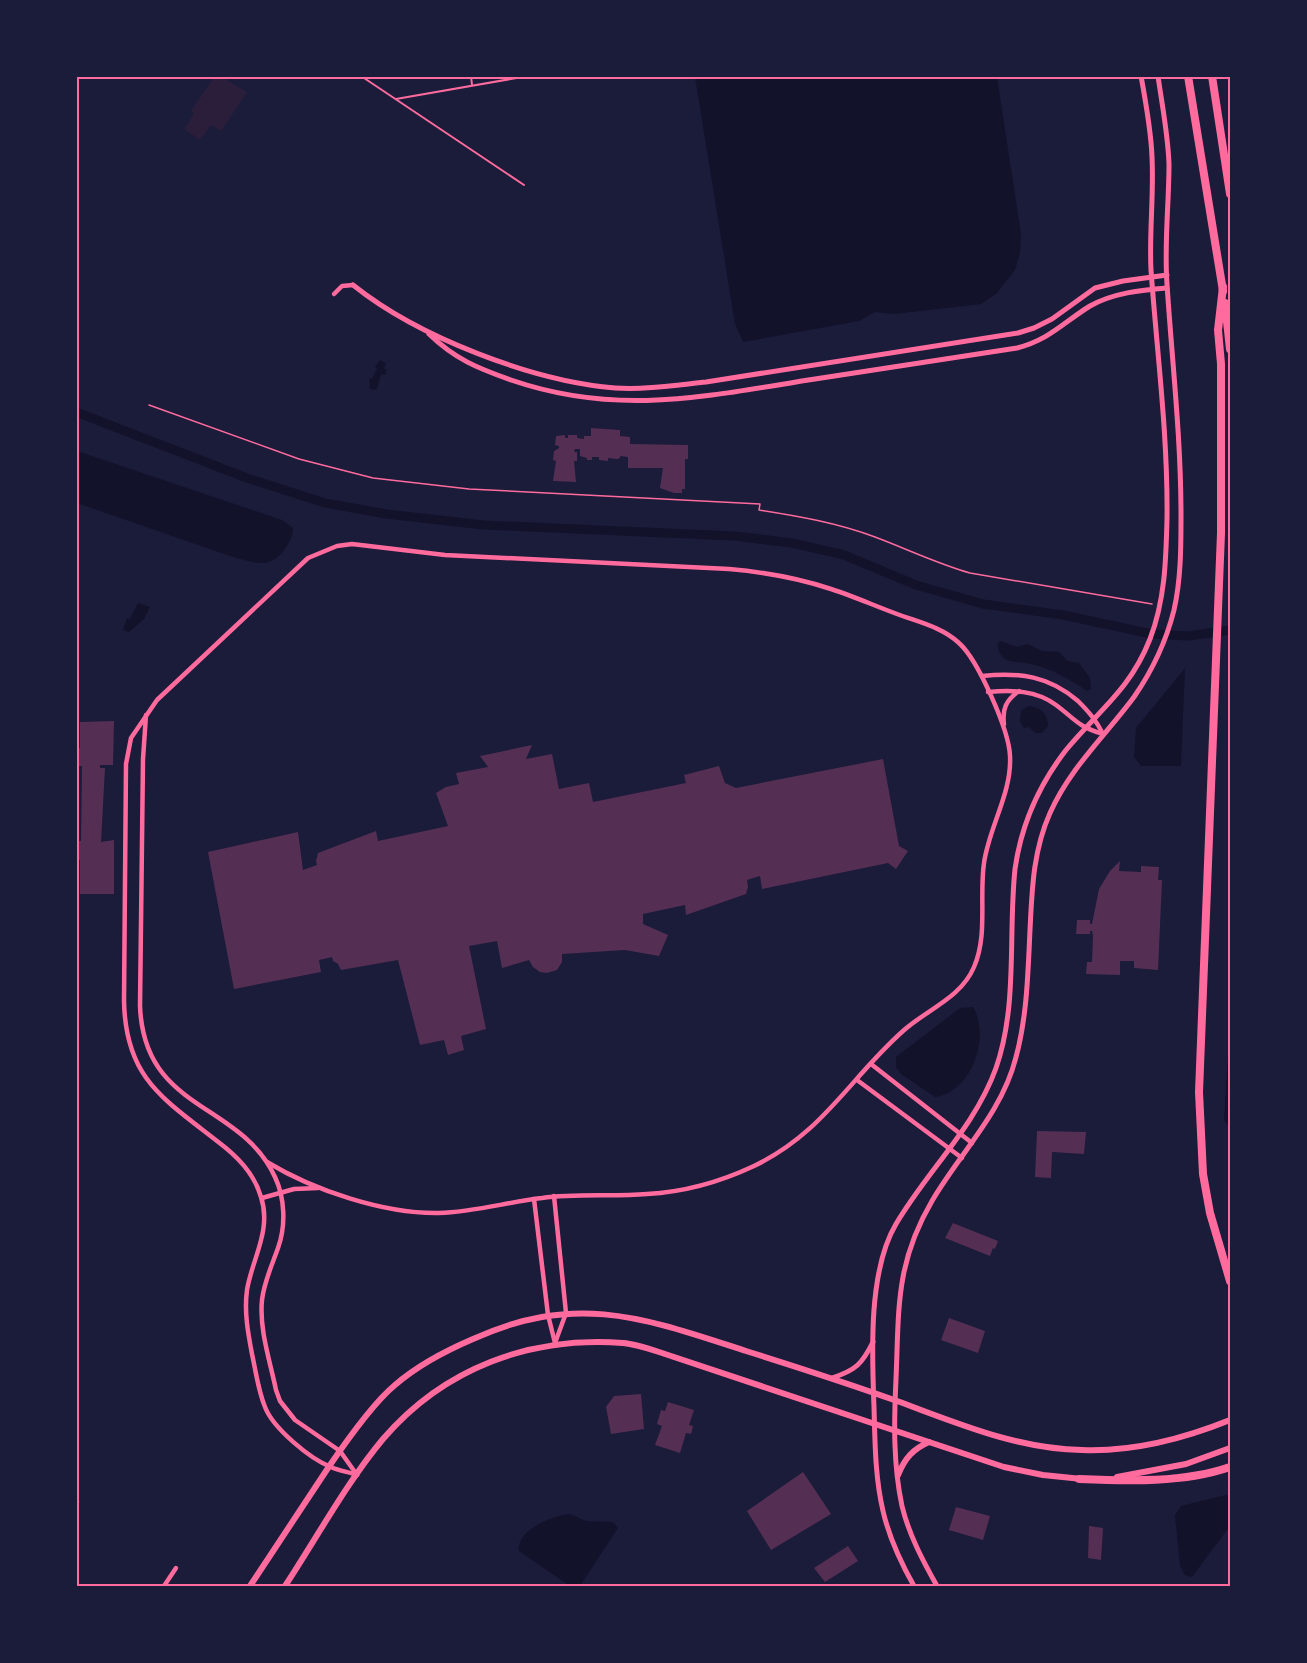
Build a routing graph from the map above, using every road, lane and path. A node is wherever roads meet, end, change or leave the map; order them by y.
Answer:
1 (361, 76) edge
2 (471, 76) edge
3 (528, 76) edge
4 (1141, 76) edge
5 (1158, 76) edge
6 (1188, 76) edge
7 (1212, 76) edge
8 (472, 85) junction
9 (396, 99) junction
10 (524, 185) dead end
11 (1230, 194) edge
12 (1167, 275) junction
13 (1152, 277) junction
14 (353, 285) joint
15 (1223, 287) junction
16 (1167, 288) junction
17 (1153, 289) junction
18 (334, 294) dead end
19 (426, 330) junction
20 (1230, 349) edge
21 (149, 405) dead end
22 (1153, 604) dead end
23 (982, 676) junction
24 (1019, 691) junction
25 (988, 692) junction
26 (146, 715) junction
27 (1096, 719) junction
28 (1086, 729) junction
29 (1005, 730) junction
30 (1103, 734) junction
31 (870, 1064) junction
32 (857, 1080) junction
33 (960, 1134) junction
34 (972, 1143) junction
35 (948, 1149) junction
36 (962, 1158) junction
37 (267, 1162) junction
38 (330, 1190) junction
39 (281, 1192) junction
40 (554, 1196) junction
41 (262, 1197) junction
42 (534, 1199) junction
43 (1230, 1281) edge
44 (566, 1313) junction
45 (548, 1315) junction
46 (874, 1340) junction
47 (555, 1343) junction
48 (832, 1378) junction
49 (874, 1393) junction
50 (895, 1400) junction
51 (1230, 1420) edge
52 (874, 1423) junction
53 (894, 1430) junction
54 (929, 1442) junction
55 (1230, 1448) edge
56 (340, 1451) junction
57 (329, 1467) junction
58 (1230, 1467) edge
59 (357, 1475) junction
60 (898, 1475) junction
61 (1079, 1479) junction
62 (176, 1568) dead end
63 (164, 1587) edge
64 (250, 1587) edge
65 (285, 1587) edge
66 (914, 1587) edge
67 (937, 1587) edge

1 - 9 lane
2 - 8 lane
3 - 8 lane
4 - 13 street
5 - 12 street
6 - 15 highway
7 - 11 highway
8 - 9 lane
9 - 10 lane
12 - 13 street
12 - 16 street
13 - 17 street
13 - 19 street
14 - 18 street
14 - 19 street
15 - 20 highway
15 - 43 highway
16 - 17 street
16 - 30 street
17 - 19 street
17 - 27 street
21 - 22 path
23 - 25 street
23 - 26 street
23 - 27 street
24 - 25 street
24 - 28 street
24 - 29 street
25 - 29 street
26 - 37 street
26 - 41 street
27 - 28 street
27 - 30 street
28 - 30 street
28 - 33 street
29 - 31 street
30 - 34 street
31 - 32 street
31 - 33 street
32 - 35 street
32 - 40 street
33 - 34 street
33 - 35 street
34 - 36 street
35 - 36 street
35 - 46 street
36 - 50 street
37 - 38 street
37 - 39 street
38 - 39 street
38 - 42 street
39 - 41 street
39 - 56 street
40 - 42 street
40 - 44 street
41 - 57 street
42 - 45 street
44 - 45 main road
44 - 47 street
44 - 48 main road
45 - 47 street
45 - 56 main road
46 - 48 street
46 - 49 street
47 - 52 main road
47 - 59 main road
48 - 49 main road
49 - 50 main road
49 - 52 street
50 - 51 main road
50 - 53 street
52 - 53 main road
52 - 66 street
53 - 54 main road
53 - 60 street
54 - 60 main road
54 - 61 main road
55 - 61 main road
56 - 57 main road
56 - 59 street
57 - 59 street
57 - 64 main road
58 - 61 highway
59 - 65 main road
60 - 67 street
62 - 63 street

